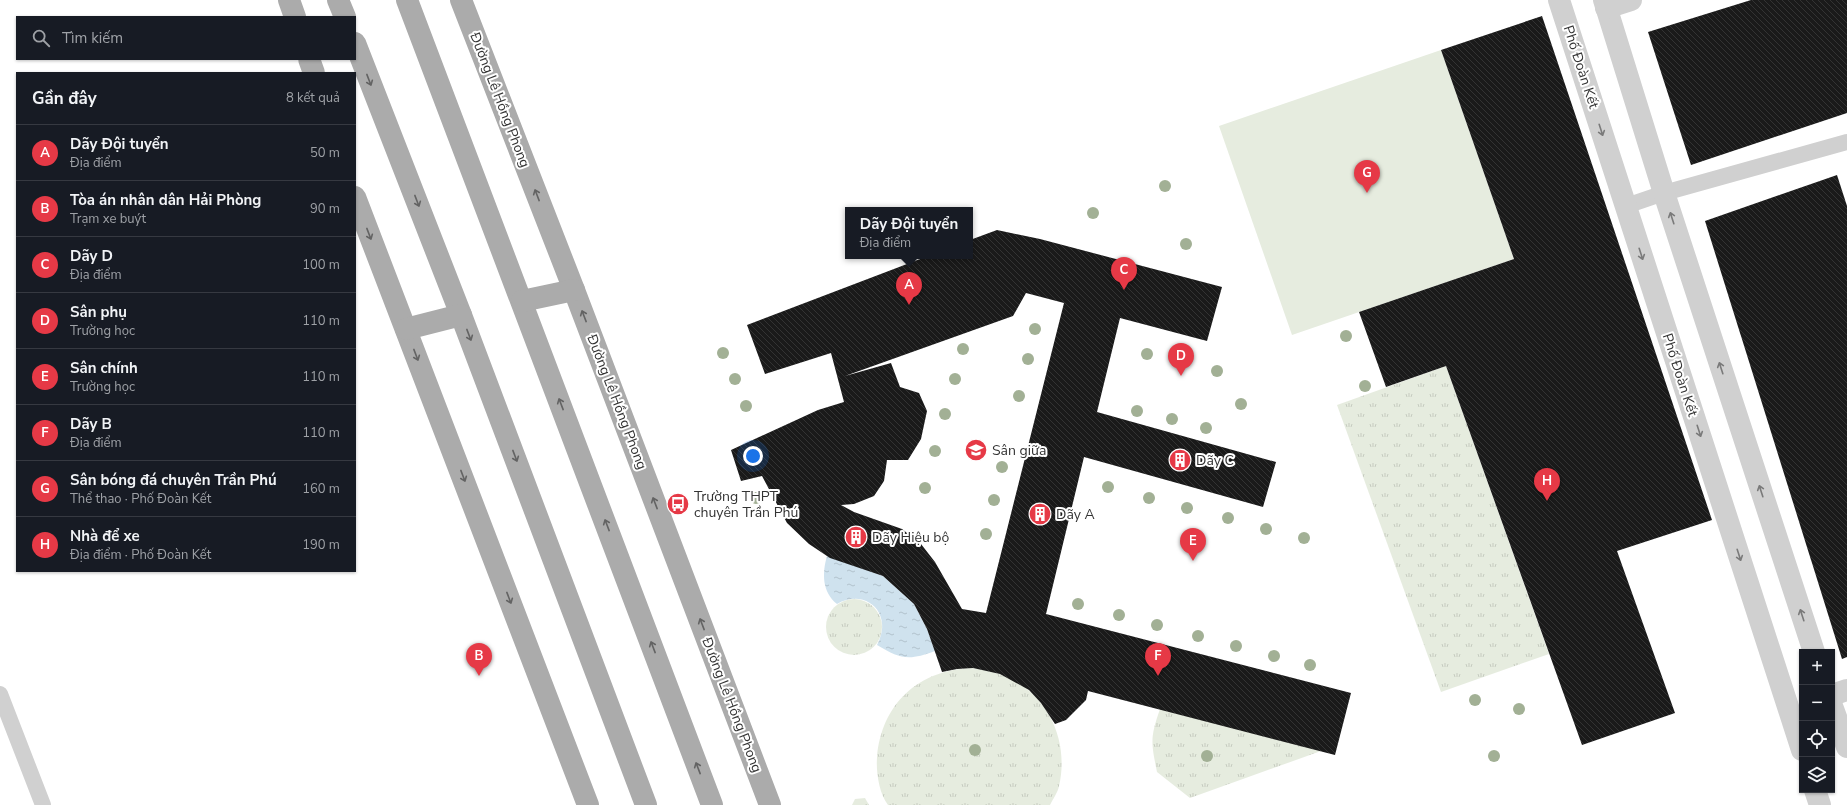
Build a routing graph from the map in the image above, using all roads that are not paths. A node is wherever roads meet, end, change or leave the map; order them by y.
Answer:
1 (290, 0) edge
2 (338, 0) edge
3 (407, 0) edge
4 (461, 0) edge
5 (1559, 0) edge
6 (1631, 0) edge
7 (1605, 4) edge
8 (295, 16) edge
9 (345, 16) edge
10 (356, 46) edge
11 (309, 60) edge
12 (314, 72) edge
13 (1847, 142) edge
14 (1664, 193) junction
15 (356, 201) edge
16 (1626, 206) junction
17 (574, 290) junction
18 (522, 301) junction
19 (461, 315) junction
20 (406, 329) junction
21 (1813, 649) edge
22 (1847, 690) edge
23 (0, 694) edge
24 (1835, 694) edge
25 (1796, 708) edge
26 (1835, 714) edge
27 (1799, 729) edge
28 (1847, 747) edge
29 (1816, 793) edge
30 (43, 805) edge
31 (588, 805) edge
32 (646, 805) edge
33 (712, 805) edge
34 (770, 805) edge
35 (1820, 805) edge

1 - 8 main road
2 - 9 main road
3 - 18 main road
17 -> 4 main road, Đường Lê Hồng Phong
5 -> 16 street, Phố Đoàn Kết
6 - 7 street
7 - 14 street
10 -> 19 main road
11 - 12 main road
13 - 14 lane
14 - 16 lane
21 -> 14 street
15 -> 20 main road
16 -> 25 street, Phố Đoàn Kết
17 - 18 main road
34 -> 17 main road, Đường Lê Hồng Phong
33 -> 18 main road
19 - 20 main road
19 -> 32 main road
20 -> 31 main road
22 - 24 street
23 - 30 lane
25 - 27 street, Phố Đoàn Kết
26 - 28 street
29 - 35 street

